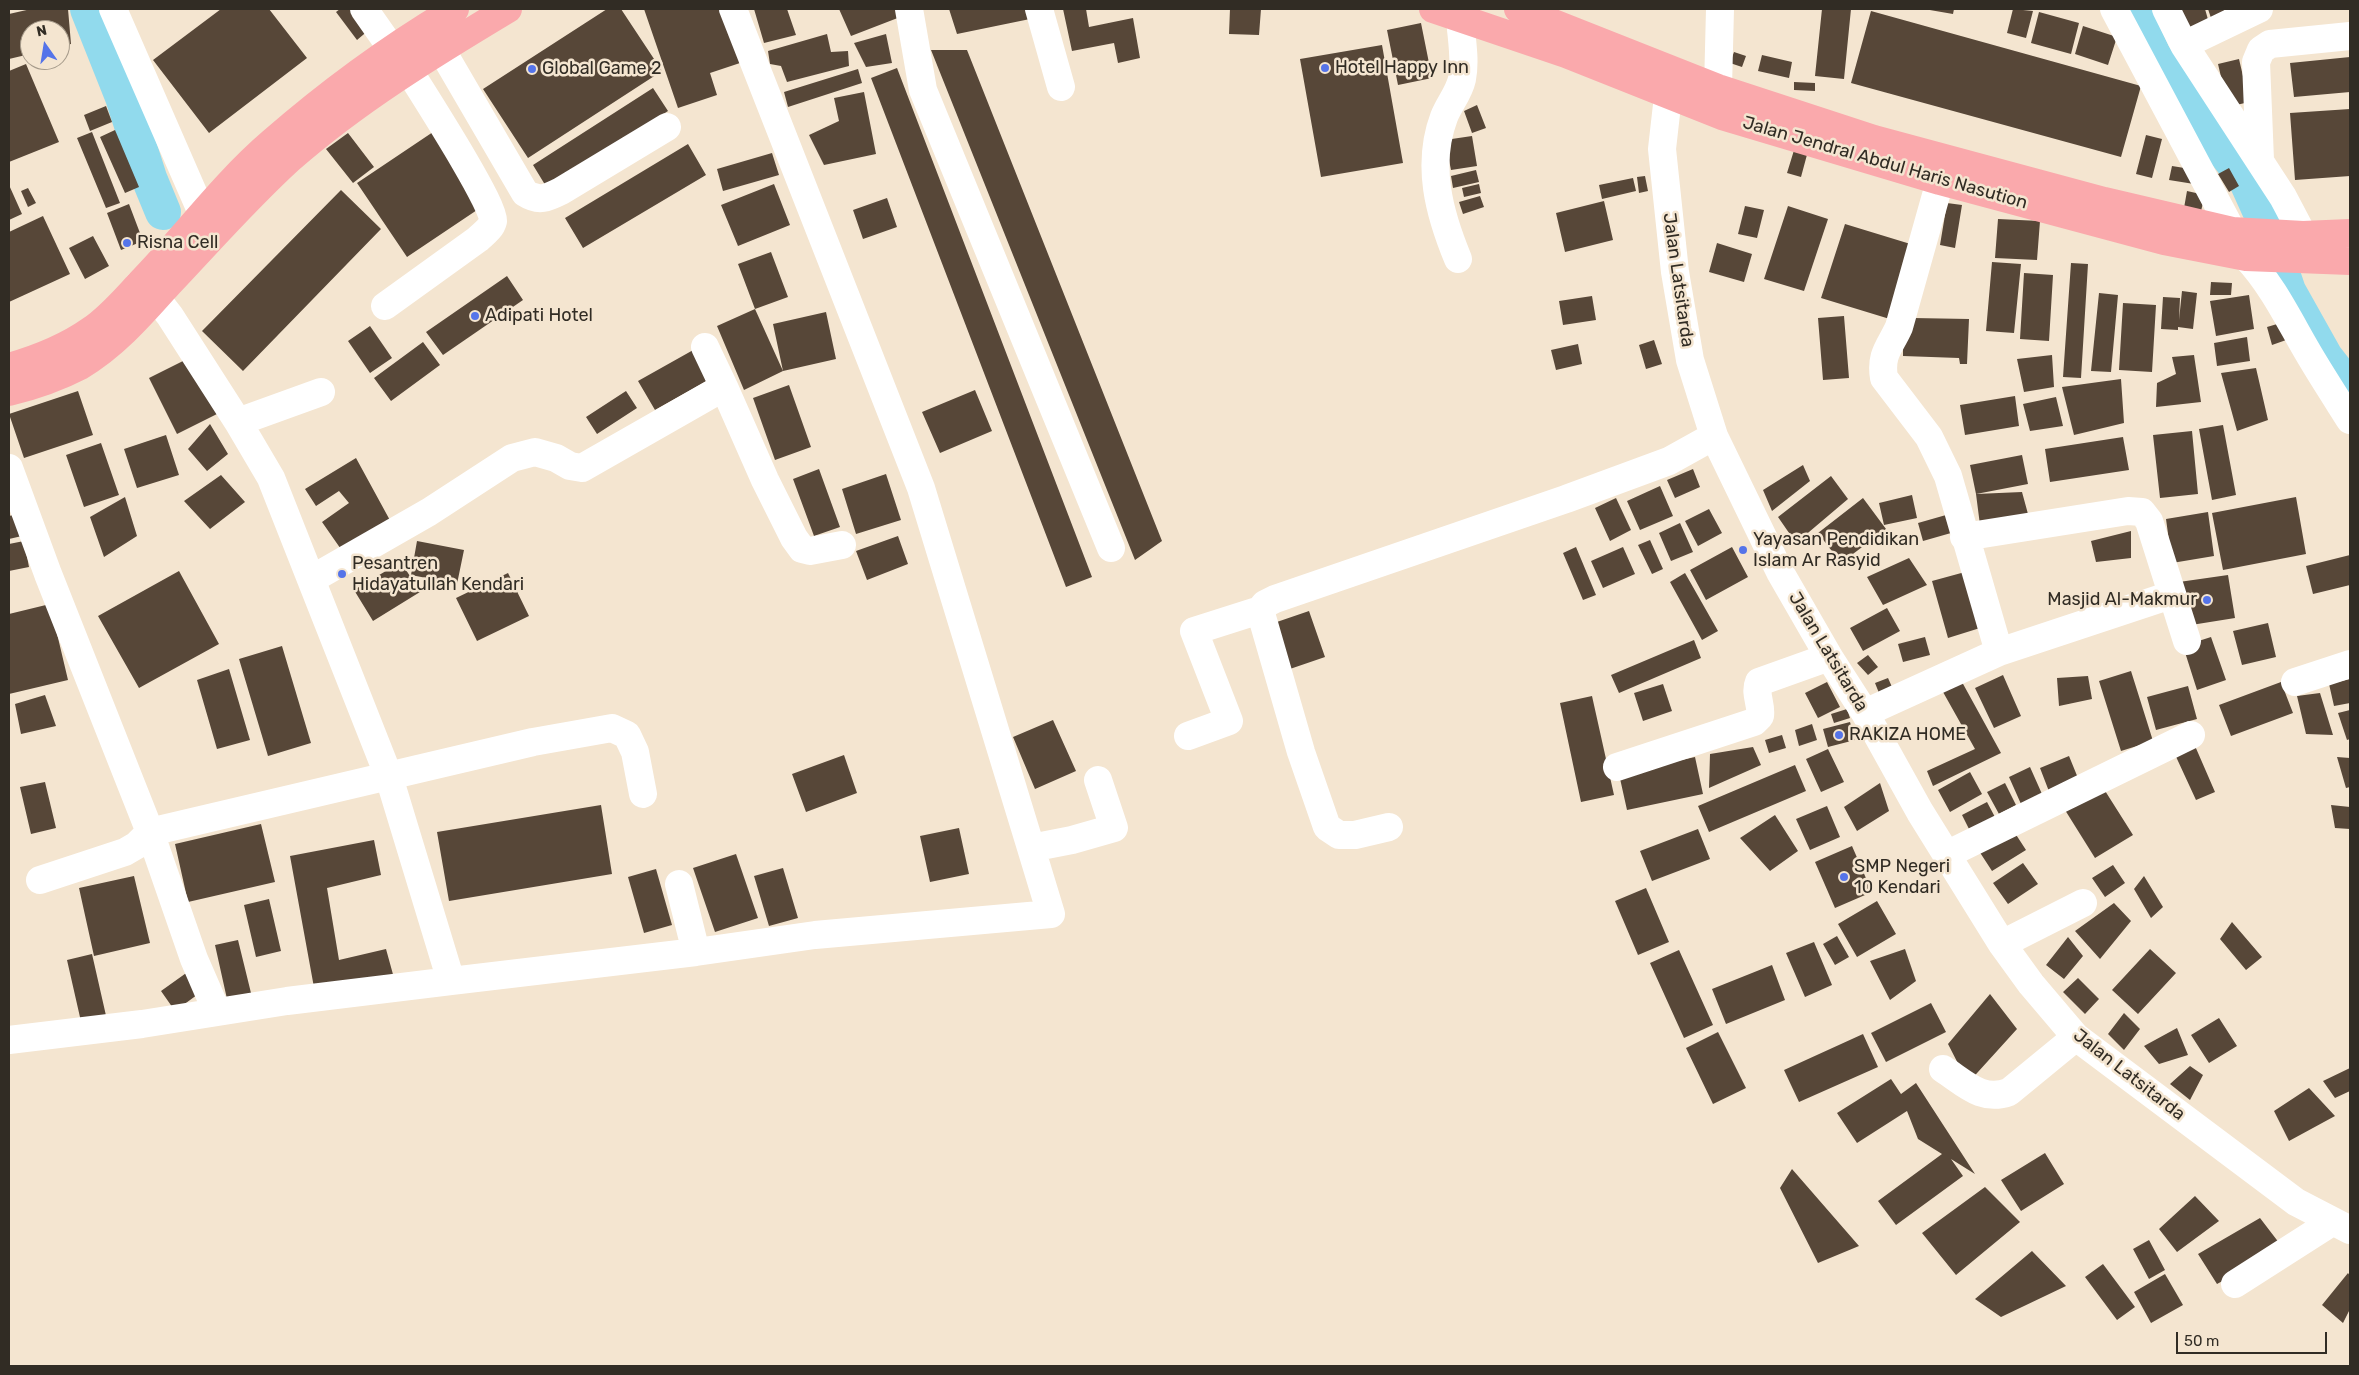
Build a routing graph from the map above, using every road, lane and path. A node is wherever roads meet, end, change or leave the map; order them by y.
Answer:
1 (113, 9) edge
2 (364, 9) edge
3 (455, 9) edge
4 (508, 9) edge
5 (734, 9) edge
6 (910, 9) edge
7 (1039, 9) edge
8 (1433, 9) edge
9 (1518, 9) edge
10 (1720, 9) edge
11 (2114, 9) edge
12 (2166, 9) edge
13 (2259, 9) edge
14 (1460, 17) junction
15 (2350, 36) edge
16 (2184, 45) junction
17 (392, 49) junction
18 (441, 49) junction
19 (409, 71) junction
20 (1671, 84) junction
21 (1061, 87) dead end
22 (1718, 88) junction
23 (667, 127) dead end
24 (2260, 162) junction
25 (1940, 181) junction
26 (202, 214) junction
27 (2168, 229) junction
28 (2350, 233) edge
29 (2245, 244) junction
30 (2304, 248) junction
31 (1458, 259) dead end
32 (2350, 261) edge
33 (147, 292) junction
34 (386, 306) dead end
35 (705, 347) dead end
36 (9, 367) edge
37 (724, 387) junction
38 (9, 392) edge
39 (321, 392) dead end
40 (2350, 420) edge
41 (238, 422) junction
42 (1714, 436) junction
43 (9, 468) edge
44 (1964, 537) junction
45 (842, 545) dead end
46 (1111, 548) dead end
47 (312, 578) junction
48 (2171, 595) junction
49 (1260, 610) junction
50 (2187, 641) dead end
51 (1999, 652) junction
52 (1829, 657) junction
53 (2350, 664) edge
54 (2295, 682) dead end
55 (1865, 713) junction
56 (2191, 735) dead end
57 (1188, 736) dead end
58 (1616, 767) dead end
59 (389, 777) junction
60 (1098, 780) dead end
61 (643, 794) dead end
62 (1389, 827) dead end
63 (150, 832) junction
64 (1031, 848) junction
65 (1946, 855) junction
66 (40, 880) dead end
67 (679, 884) dead end
68 (2083, 903) dead end
69 (2002, 944) junction
70 (696, 952) junction
71 (452, 981) junction
72 (217, 1012) junction
73 (2076, 1037) junction
74 (9, 1040) edge
75 (1944, 1069) dead end
76 (2341, 1226) edge
77 (2235, 1284) dead end

1 - 26 street
2 - 17 street
3 - 17 highway
4 - 18 highway
5 - 64 street
6 - 46 street
7 - 21 street
8 - 14 highway, Jalan Jendral Abdul Haris Nasution
9 - 20 highway, Jalan Jendral Abdul Haris Nasution
10 - 22 street
11 - 29 street
12 - 16 street
13 - 16 street
14 - 20 highway, Jalan Jendral Abdul Haris Nasution
14 - 31 street
15 - 24 street
16 - 24 street
17 - 26 highway
18 - 19 highway
18 - 23 street
19 - 33 highway
19 - 34 street
20 - 22 highway, Jalan Jendral Abdul Haris Nasution
20 - 25 highway, Jalan Jendral Abdul Haris Nasution
20 - 42 street, Jalan Latsitarda
22 - 27 highway, Jalan Jendral Abdul Haris Nasution
24 - 30 street
25 - 27 highway, Jalan Jendral Abdul Haris Nasution
25 - 44 street
26 - 33 highway
27 - 29 highway, Jalan Jendral Abdul Haris Nasution
28 - 30 highway, Jalan Jendral Abdul Haris Nasution
29 - 30 highway, Jalan Jendral Abdul Haris Nasution
29 - 40 street
30 - 32 highway, Jalan Jendral Abdul Haris Nasution
33 - 36 highway
33 - 38 highway
33 - 41 street
35 - 37 street
37 - 45 street
37 - 47 street
39 - 41 street
41 - 47 street
42 - 49 street
42 - 52 street, Jalan Latsitarda
43 - 63 street
44 - 48 street
44 - 51 street
47 - 59 street
48 - 50 street
48 - 51 street
49 - 57 street
49 - 62 street
51 - 55 street
52 - 55 street, Jalan Latsitarda
52 - 58 street
53 - 54 street
55 - 65 street, Jalan Latsitarda
56 - 65 street
59 - 61 street
59 - 63 street
59 - 71 street
60 - 64 street
63 - 66 street
63 - 72 street
64 - 70 street
65 - 69 street, Jalan Latsitarda
67 - 70 street
68 - 69 street
69 - 73 street, Jalan Latsitarda
70 - 71 street
71 - 72 street
72 - 74 street
73 - 75 street
73 - 76 street, Jalan Latsitarda
76 - 77 street

